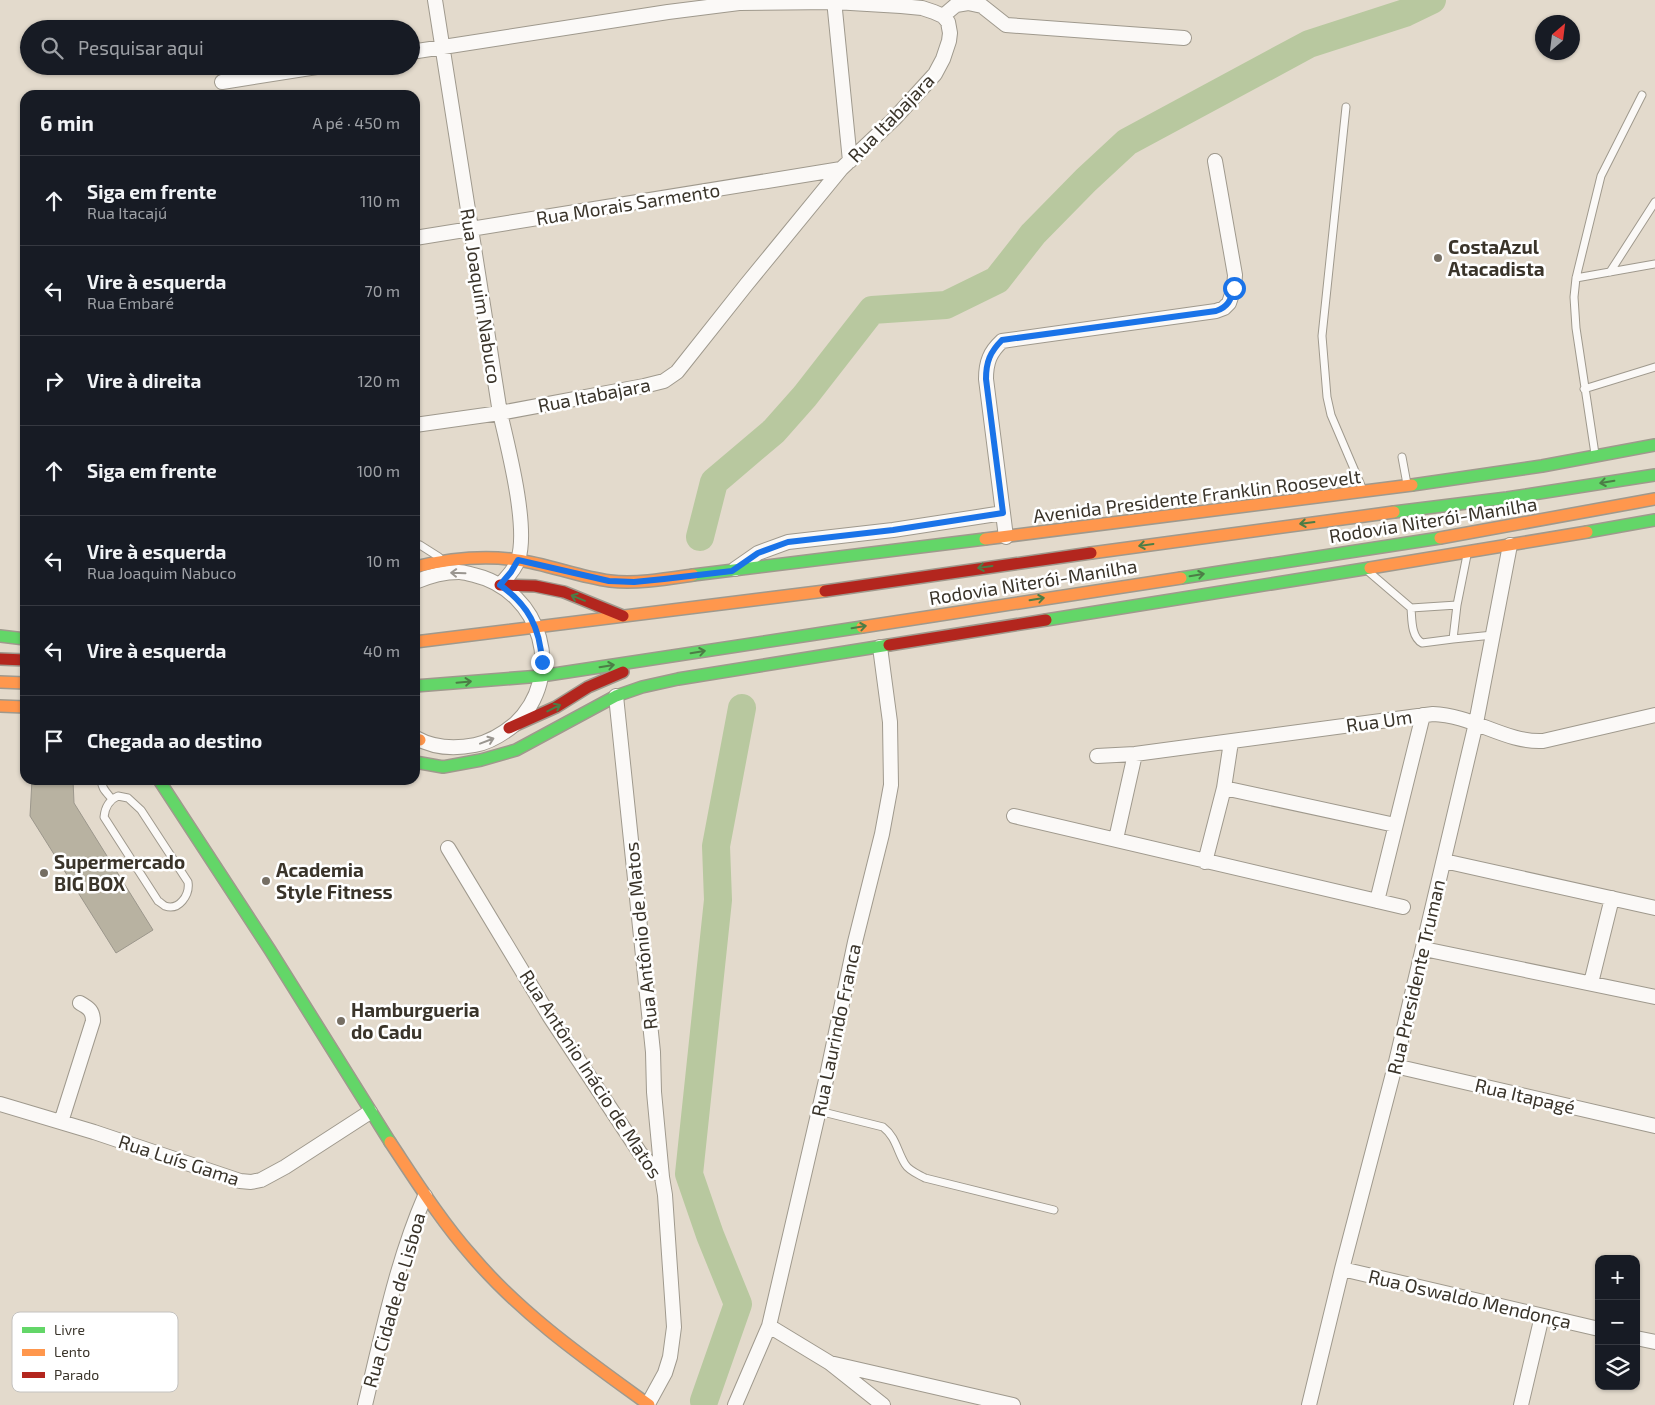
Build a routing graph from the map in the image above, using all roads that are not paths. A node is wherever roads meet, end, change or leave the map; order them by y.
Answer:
1 (435, 0) edge
2 (834, 1) edge
3 (943, 16) junction
4 (1184, 38) dead end
5 (443, 47) junction
6 (420, 51) edge
7 (266, 75) edge
8 (222, 82) dead end
9 (1642, 95) dead end
10 (1346, 107) dead end
11 (1215, 161) dead end
12 (846, 165) junction
13 (1655, 202) edge
14 (471, 229) junction
15 (420, 237) edge
16 (1655, 264) edge
17 (1610, 272) junction
18 (1576, 278) junction
19 (1655, 367) edge
20 (1584, 389) junction
21 (500, 413) junction
22 (420, 424) edge
23 (1655, 445) edge
24 (1402, 456) dead end
25 (1595, 457) junction
26 (1655, 475) edge
27 (1407, 487) junction
28 (1364, 492) junction
29 (1655, 499) edge
30 (1003, 513) junction
31 (1655, 520) edge
32 (1006, 537) junction
33 (1426, 540) junction
34 (420, 545) edge
35 (1510, 546) junction
36 (1495, 548) junction
37 (1467, 552) junction
38 (518, 560) junction
39 (445, 561) junction
40 (420, 567) edge
41 (1365, 569) junction
42 (732, 571) junction
43 (420, 580) edge
44 (500, 585) junction
45 (1457, 605) junction
46 (1411, 608) junction
47 (623, 616) junction
48 (537, 628) junction
49 (1493, 635) junction
50 (0, 636) edge
51 (20, 638) edge
52 (1453, 639) junction
53 (420, 641) edge
54 (880, 647) junction
55 (0, 658) edge
56 (650, 659) junction
57 (20, 660) edge
58 (541, 676) junction
59 (0, 682) edge
60 (20, 683) edge
61 (420, 686) edge
62 (616, 696) junction
63 (0, 706) edge
64 (20, 707) edge
65 (1423, 715) junction
66 (1655, 715) edge
67 (1476, 723) junction
68 (509, 728) junction
69 (420, 740) edge
70 (1231, 742) junction
71 (449, 747) junction
72 (1135, 754) junction
73 (1097, 756) dead end
74 (420, 763) edge
75 (443, 767) junction
76 (102, 785) edge
77 (162, 785) edge
78 (1224, 788) junction
79 (112, 798) junction
80 (1014, 816) dead end
81 (1396, 825) junction
82 (1116, 839) junction
83 (448, 848) dead end
84 (1444, 861) junction
85 (1205, 862) junction
86 (1612, 898) junction
87 (1377, 901) junction
88 (1403, 908) dead end
89 (1655, 908) edge
90 (1424, 948) junction
91 (1590, 983) junction
92 (1655, 997) edge
93 (80, 1003) dead end
94 (1395, 1066) junction
95 (0, 1104) edge
96 (819, 1111) junction
97 (370, 1112) junction
98 (62, 1122) junction
99 (1655, 1126) edge
100 (662, 1177) junction
101 (425, 1196) junction
102 (1054, 1210) dead end
103 (1342, 1269) junction
104 (1542, 1316) junction
105 (769, 1326) junction
106 (1595, 1328) edge
107 (1640, 1339) edge
108 (1655, 1342) edge
109 (830, 1363) junction
110 (365, 1405) edge
111 (649, 1405) edge
112 (735, 1405) edge
113 (883, 1405) edge
114 (1013, 1405) edge
115 (1309, 1405) edge
116 (1521, 1405) edge

1 - 5 street, Rua Joaquim Nabuco
2 - 3 street
2 - 5 street
2 - 12 street
3 - 4 street
3 - 12 street, Rua Itabajara
5 - 6 street
5 - 14 street, Rua Joaquim Nabuco
7 - 8 street
9 - 18 lane
10 - 28 lane
11 - 30 street
12 - 14 street, Rua Morais Sarmento
12 - 21 street, Rua Itabajara
13 - 17 lane
14 - 15 street, Rua Morais Sarmento
14 - 21 street, Rua Joaquim Nabuco
16 - 17 lane
17 - 18 lane
18 - 20 lane
19 - 20 lane
20 - 25 lane
21 - 22 street, Rua Itabajara
21 - 38 street, Rua Joaquim Nabuco
23 - 25 main road, Avenida Presidente Franklin Roosevelt
24 - 27 lane
25 - 27 main road, Avenida Presidente Franklin Roosevelt
26 -> 47 main road, Rodovia Niterói-Manilha
27 - 28 main road, Avenida Presidente Franklin Roosevelt
28 - 32 main road, Avenida Presidente Franklin Roosevelt
29 - 33 main road, Rodovia Niterói-Manilha
30 - 32 street
30 - 42 street
31 - 35 main road
32 - 42 main road, Avenida Presidente Franklin Roosevelt
33 - 36 main road
56 -> 33 main road, Rodovia Niterói-Manilha
34 - 39 lane
35 - 36 main road
35 - 49 street, Rua Presidente Truman
36 - 37 main road
37 - 41 main road
37 - 45 lane
38 - 39 main road, Avenida Presidente Franklin Roosevelt
38 - 42 main road, Avenida Presidente Franklin Roosevelt
38 - 44 street, Rua Joaquim Nabuco
39 - 40 main road, Avenida Presidente Franklin Roosevelt
41 - 46 lane
41 - 54 main road
44 -> 43 street
47 -> 44 main road
44 - 48 street
45 - 46 lane
45 - 52 lane
46 - 52 lane
47 - 48 main road, Rodovia Niterói-Manilha
48 - 53 main road, Rodovia Niterói-Manilha
48 - 58 street
49 - 52 lane
49 - 67 street, Rua Presidente Truman
50 - 51 main road
54 - 62 main road
54 - 96 street, Rua Laurindo Franca
55 - 57 main road
58 -> 56 main road, Rodovia Niterói-Manilha
68 -> 56 main road
61 -> 58 main road, Rodovia Niterói-Manilha
58 - 68 street
59 - 60 main road
62 - 75 main road
62 - 100 street, Rua Antônio de Matos
63 - 64 main road
65 - 67 street, Rua Um
65 - 70 street, Rua Um
65 - 81 street
66 - 67 street, Rua Um
67 - 84 street, Rua Presidente Truman
71 -> 68 street
69 - 71 street
70 - 72 street, Rua Um
70 - 78 street
71 - 75 street
72 - 73 street, Rua Um
72 - 82 street
74 - 75 main road
76 - 79 lane
77 - 97 main road
78 - 81 street
78 - 85 street
79 - 79 lane
80 - 82 street
81 - 87 street
82 - 85 street
83 - 100 street, Rua Antônio Inácio de Matos
84 - 86 street
84 - 90 street, Rua Presidente Truman
85 - 87 street
86 - 89 street
86 - 91 street
87 - 88 street
90 - 91 street
90 - 94 street, Rua Presidente Truman
91 - 92 street
93 - 98 street
94 - 99 street, Rua Itapagé
94 - 103 street, Rua Presidente Truman
95 - 98 street, Rua Luís Gama
96 - 102 lane
96 - 105 street, Rua Laurindo Franca
97 - 98 street, Rua Luís Gama
97 - 101 main road
100 - 111 street, Rua Antônio Inácio de Matos
101 - 110 street, Rua Cidade de Lisboa
101 - 111 main road
103 - 104 street, Rua Oswaldo Mendonça
103 - 115 street, Rua Presidente Truman
104 - 106 street, Rua Oswaldo Mendonça
104 - 116 street
105 - 109 street
105 - 112 street, Rua Laurindo Franca
107 - 108 street
109 - 113 street
109 - 114 street

